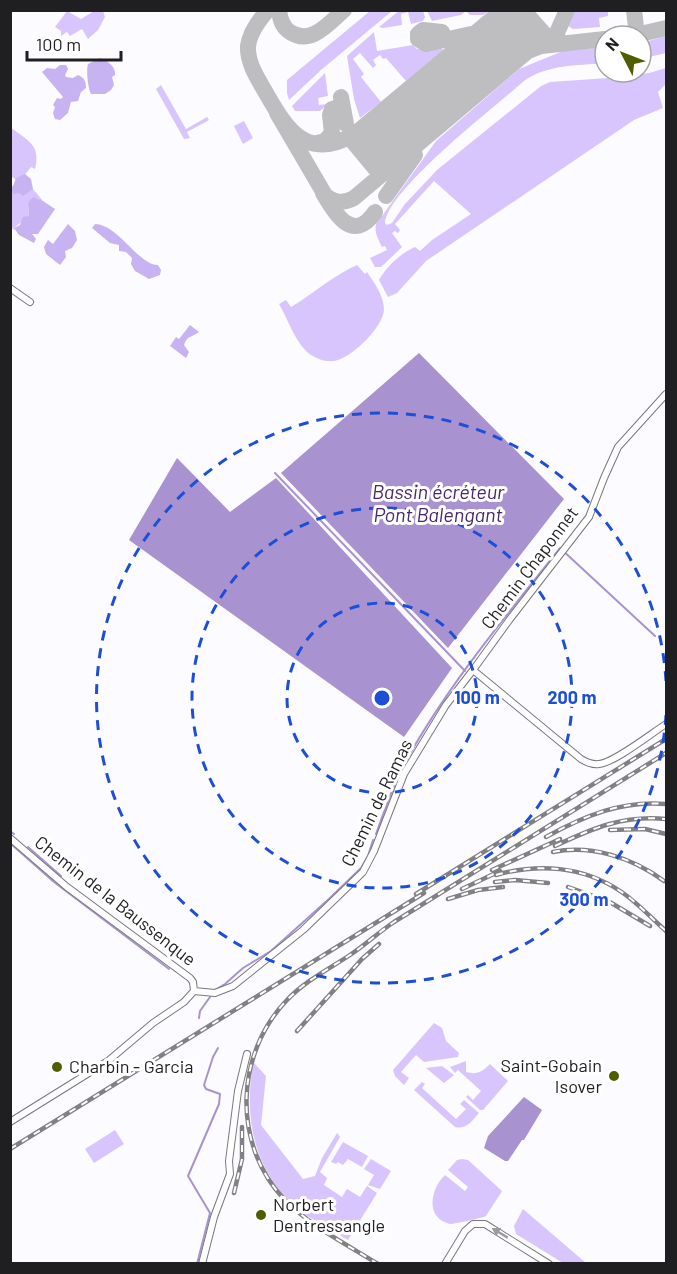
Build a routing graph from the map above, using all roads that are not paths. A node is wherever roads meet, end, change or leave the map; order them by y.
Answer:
1 (10, 288) edge
2 (30, 302) dead end
3 (666, 394) edge
4 (473, 670) junction
5 (666, 724) edge
6 (10, 838) edge
7 (194, 991) junction
8 (248, 1054) dead end
9 (10, 1122) edge
10 (202, 1263) edge
11 (445, 1263) edge
12 (549, 1263) edge

1 - 2 street
3 - 4 street, Chemin Chaponnet
4 - 5 street
4 - 7 street, Chemin de Ramas
6 - 7 street, Chemin de la Baussenque
7 - 9 street
8 - 10 street
12 -> 11 street

